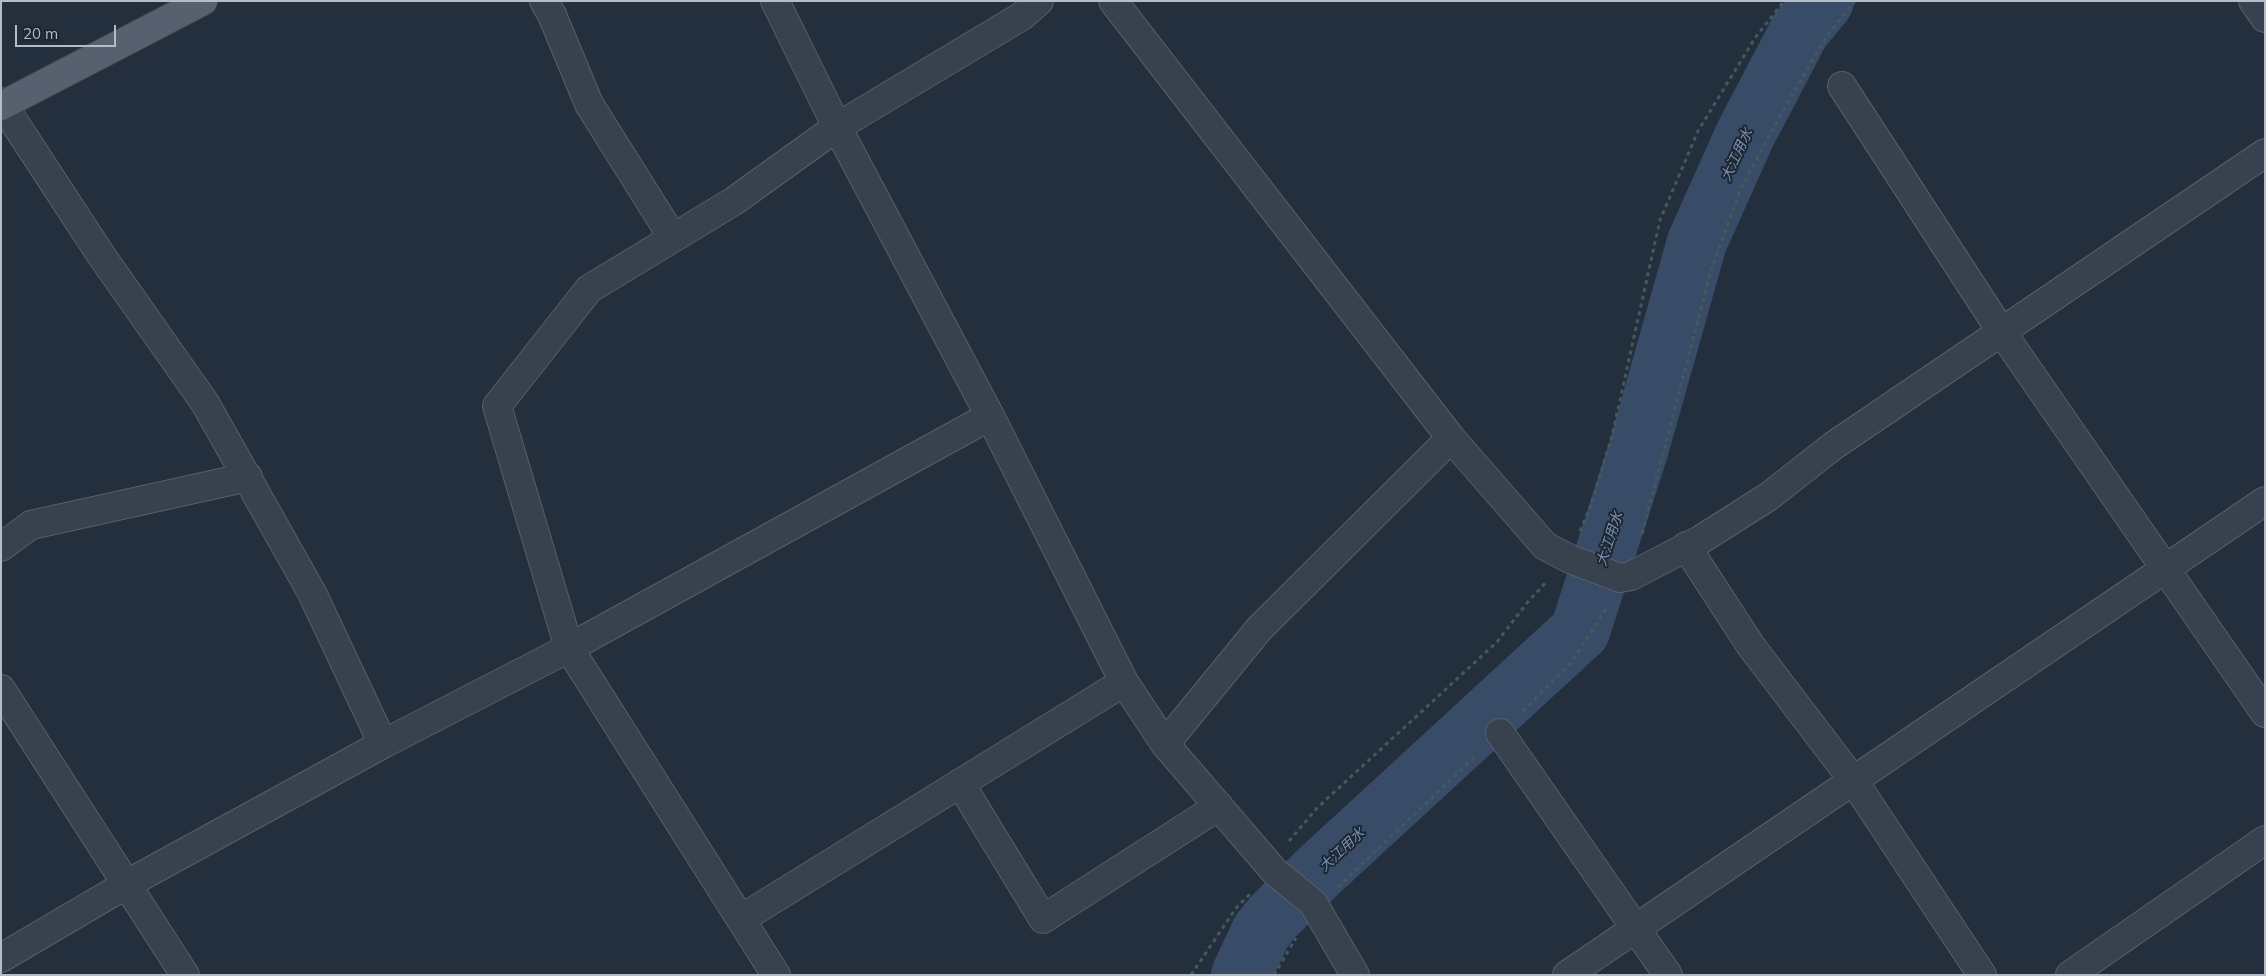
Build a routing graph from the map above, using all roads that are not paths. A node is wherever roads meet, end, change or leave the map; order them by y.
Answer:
1 (203, 1) edge
2 (544, 1) edge
3 (775, 1) edge
4 (1039, 1) edge
5 (1113, 1) edge
6 (2253, 1) edge
7 (2265, 18) edge
8 (1842, 86) dead end
9 (2, 104) edge
10 (837, 128) junction
11 (2265, 152) edge
12 (673, 238) junction
13 (2001, 331) junction
14 (990, 416) junction
15 (1451, 438) junction
16 (248, 477) junction
17 (2265, 501) edge
18 (1686, 546) junction
19 (1, 547) edge
20 (2165, 571) junction
21 (569, 648) junction
22 (1124, 682) junction
23 (1, 689) edge
24 (2265, 712) edge
25 (1500, 733) road end
26 (384, 744) junction
27 (1165, 744) junction
28 (1853, 780) junction
29 (960, 783) junction
30 (1219, 806) junction
31 (2265, 840) edge
32 (126, 884) junction
33 (741, 919) junction
34 (1635, 927) junction
35 (1, 958) edge
36 (185, 975) edge
37 (776, 975) edge
38 (1355, 975) edge
39 (1567, 975) edge
40 (1668, 975) edge
41 (1982, 975) edge
42 (2070, 975) edge

1 - 9 main road
2 - 12 street
3 - 10 street
4 - 10 street
5 - 15 street
6 - 7 street
8 - 13 street
9 - 16 street
10 - 12 street
10 - 14 street
11 - 13 street
12 - 21 street
13 - 18 street
13 - 20 street
14 - 21 street
14 - 22 street
15 - 18 street
15 - 27 street
16 - 19 street
16 - 26 street
17 - 20 street
18 - 28 street
20 - 24 street
20 - 28 street
21 - 26 street
21 - 33 street
22 - 27 street
22 - 29 street
23 - 32 street
25 - 34 street
26 - 32 street
27 - 30 street
28 - 34 street
28 - 41 street
29 - 30 street
29 - 33 street
30 - 38 street
31 - 42 street
32 - 35 street
32 - 36 street
33 - 37 street
34 - 39 street
34 - 40 street

